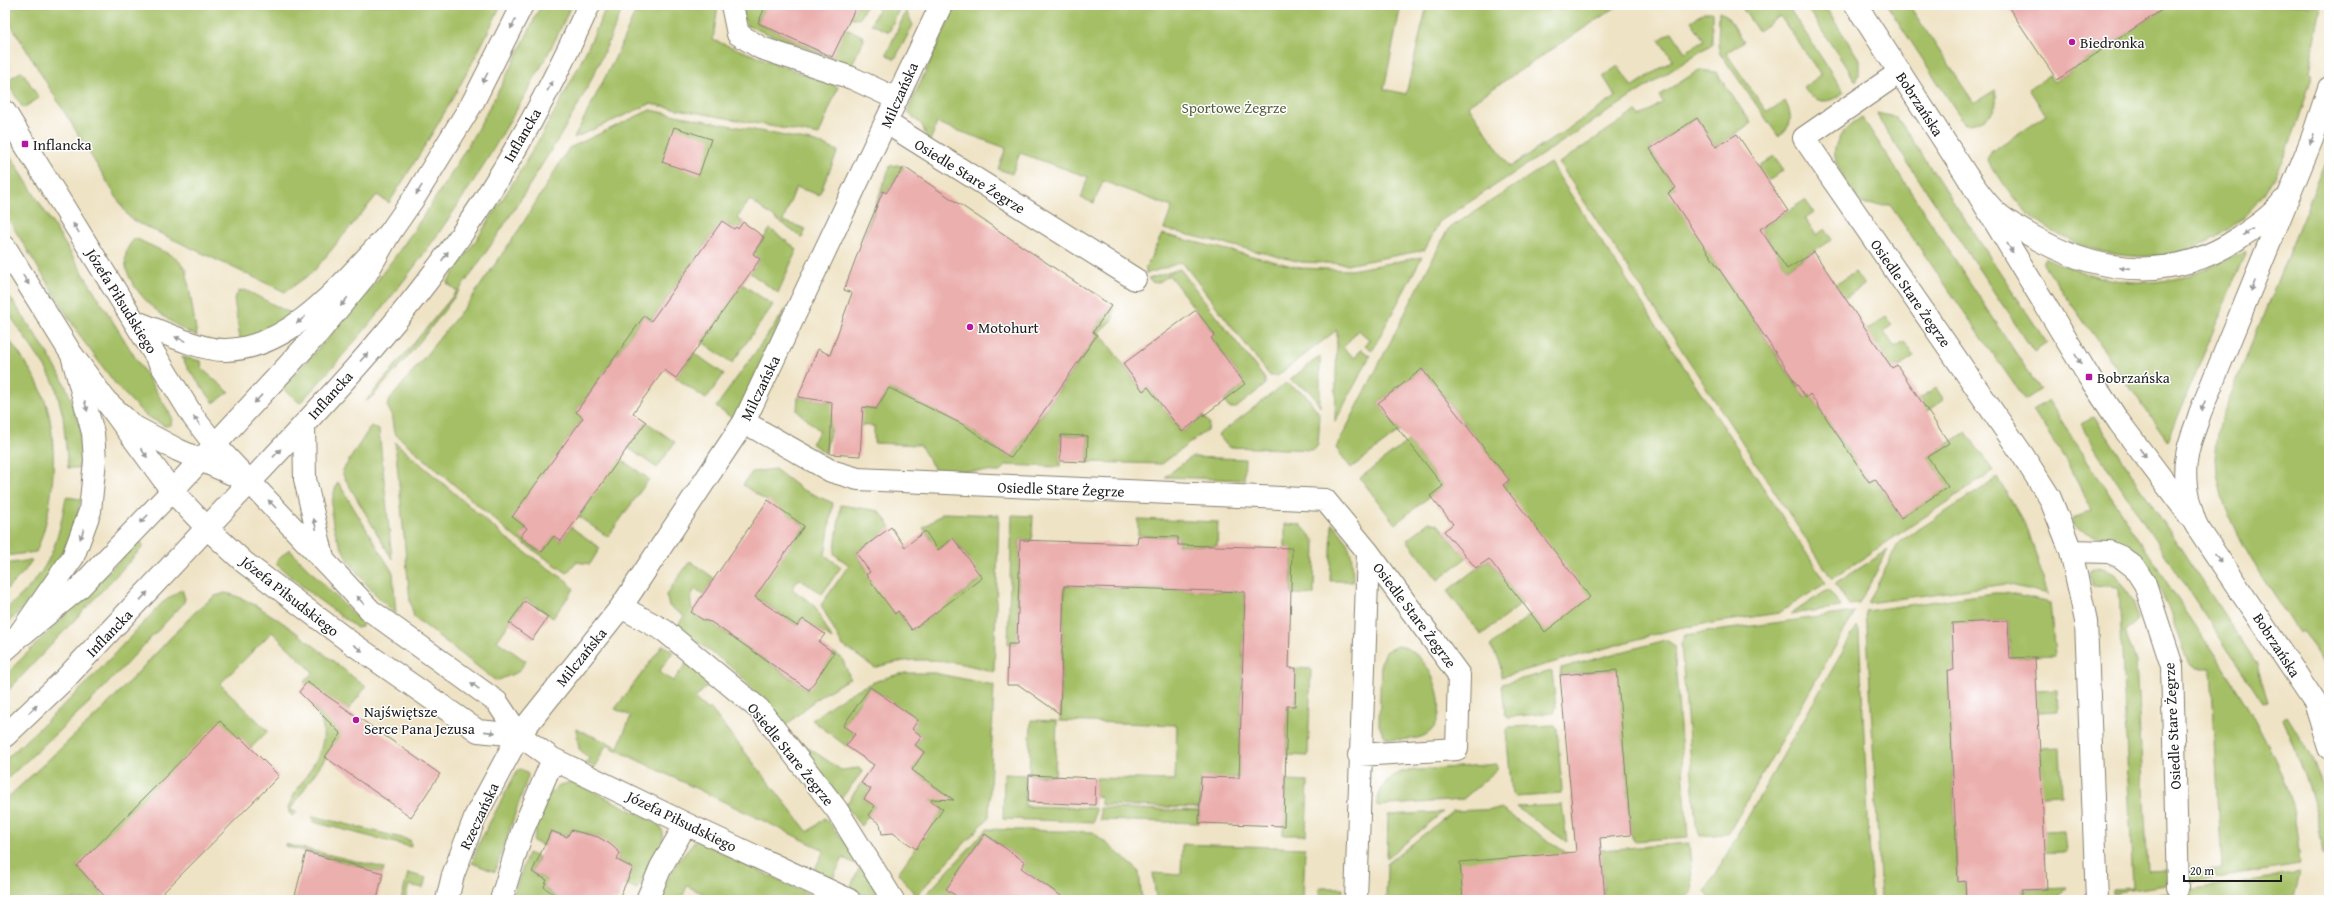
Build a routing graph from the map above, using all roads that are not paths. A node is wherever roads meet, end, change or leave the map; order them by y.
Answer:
1 (522, 5) edge
2 (589, 5) edge
3 (732, 5) edge
4 (941, 5) edge
5 (1856, 5) edge
6 (1900, 72) junction
7 (2329, 88) edge
8 (896, 99) junction
9 (5, 112) edge
10 (887, 123) junction
11 (1969, 179) junction
12 (2294, 185) junction
13 (388, 234) junction
14 (5, 247) edge
15 (1135, 279) dead end
16 (134, 321) junction
17 (72, 355) junction
18 (104, 399) junction
19 (744, 422) junction
20 (304, 424) junction
21 (208, 453) junction
22 (250, 482) junction
23 (172, 491) junction
24 (2196, 525) junction
25 (207, 528) junction
26 (2071, 551) junction
27 (1368, 552) junction
28 (324, 562) junction
29 (621, 608) junction
30 (9, 646) edge
31 (2323, 714) edge
32 (519, 735) junction
33 (5, 736) edge
34 (2329, 748) edge
35 (1359, 755) junction
36 (553, 759) junction
37 (686, 824) junction
38 (2178, 887) dead end
39 (447, 900) edge
40 (501, 900) edge
41 (648, 900) edge
42 (849, 900) edge
43 (893, 900) edge
44 (1356, 900) edge
45 (2097, 900) edge

1 -> 13 street
20 -> 2 street, Inflancka
3 - 8 street
4 - 8 street, Milczańska
5 - 6 street, Bobrzańska
6 - 11 street, Bobrzańska
6 - 26 street, Osiedle Stare Żegrze
7 -> 12 street
8 - 10 street, Milczańska
16 -> 9 street, Józefa Piłsudskiego
10 - 15 street, Osiedle Stare Żegrze
10 - 19 street, Milczańska
12 -> 11 street
11 -> 24 street, Bobrzańska
12 -> 24 street
13 -> 16 street
13 -> 21 street
14 -> 17 street, Józefa Piłsudskiego
21 -> 16 street, Józefa Piłsudskiego
17 - 18 street, Józefa Piłsudskiego
17 -> 30 street
18 - 21 street, Józefa Piłsudskiego
18 -> 23 street, Józefa Piłsudskiego
19 - 27 street, Osiedle Stare Żegrze
19 - 29 street, Milczańska
22 -> 20 street, Inflancka
28 -> 20 street
21 - 22 street, Józefa Piłsudskiego
21 - 23 street
22 - 25 street, Inflancka
28 -> 22 street, Józefa Piłsudskiego
23 - 25 street, Józefa Piłsudskiego
23 -> 30 street
24 -> 31 street, Bobrzańska
25 -> 32 street, Józefa Piłsudskiego
33 -> 25 street, Inflancka
26 - 38 street, Osiedle Stare Żegrze
26 - 45 street, Osiedle Stare Żegrze
27 - 35 street, Osiedle Stare Żegrze
27 - 35 street, Osiedle Stare Żegrze
32 -> 28 street, Józefa Piłsudskiego
29 - 32 street, Milczańska
29 - 43 street, Osiedle Stare Żegrze
31 - 34 street, Bobrzańska
32 - 36 street, Józefa Piłsudskiego
32 - 39 street, Rzeczańska
35 - 44 street, Osiedle Stare Żegrze
36 - 37 street, Józefa Piłsudskiego
36 - 40 street
37 - 41 street
37 - 42 street, Józefa Piłsudskiego

